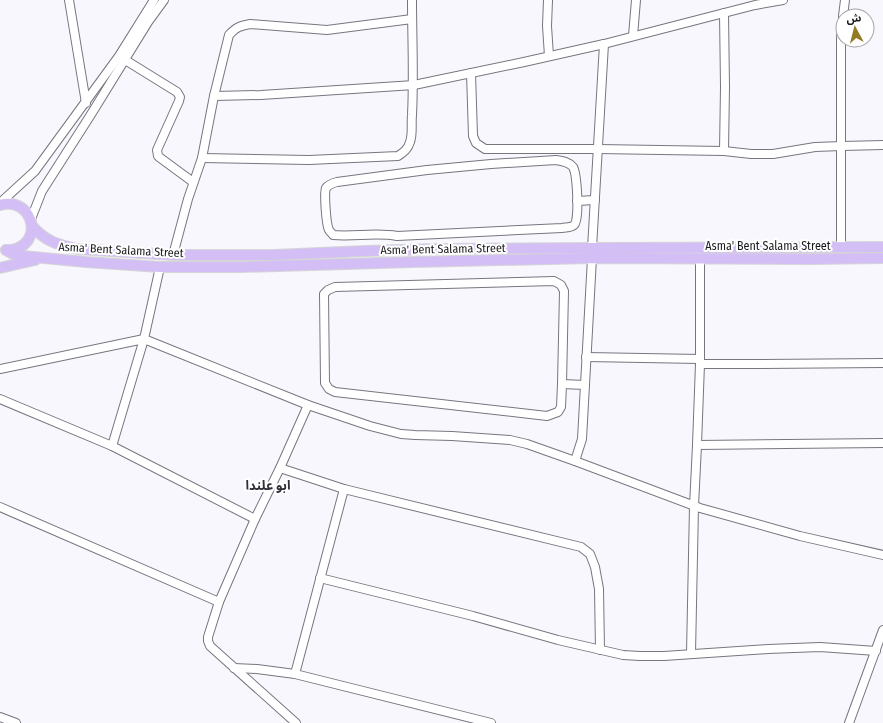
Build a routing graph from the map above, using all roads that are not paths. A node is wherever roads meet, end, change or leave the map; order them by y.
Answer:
1 (69, 0) edge
2 (146, 0) edge
3 (412, 0) edge
4 (548, 0) edge
5 (636, 0) edge
6 (783, 0) edge
7 (160, 1) edge
8 (755, 3) edge
9 (145, 14) junction
10 (724, 14) junction
11 (412, 20) junction
12 (633, 36) junction
13 (604, 44) junction
14 (841, 48) edge
15 (549, 56) junction
16 (122, 58) junction
17 (471, 73) junction
18 (414, 85) junction
19 (214, 96) junction
20 (86, 102) junction
21 (883, 145) edge
22 (842, 146) junction
23 (598, 149) junction
24 (724, 151) junction
25 (202, 158) junction
26 (193, 182) junction
27 (595, 200) junction
28 (577, 201) junction
29 (0, 204) edge
30 (31, 223) junction
31 (841, 247) junction
32 (883, 247) edge
33 (592, 248) junction
34 (3, 249) edge
35 (172, 255) junction
36 (44, 258) junction
37 (592, 258) junction
38 (883, 258) edge
39 (700, 259) junction
40 (160, 266) junction
41 (0, 268) edge
42 (144, 339) junction
43 (586, 357) junction
44 (700, 361) junction
45 (883, 363) edge
46 (0, 368) edge
47 (562, 384) junction
48 (585, 385) junction
49 (0, 399) edge
50 (308, 405) junction
51 (883, 443) edge
52 (697, 445) junction
53 (112, 446) junction
54 (575, 460) junction
55 (280, 468) junction
56 (344, 489) junction
57 (694, 506) junction
58 (0, 507) edge
59 (255, 519) junction
60 (883, 555) edge
61 (320, 578) junction
62 (219, 602) junction
63 (883, 630) edge
64 (600, 650) junction
65 (876, 650) junction
66 (691, 654) junction
67 (234, 668) junction
68 (295, 674) junction
69 (0, 716) edge
70 (16, 723) edge
71 (296, 723) edge
72 (491, 723) edge
73 (849, 723) edge

1 - 20 street
2 - 9 street
3 - 11 street
4 - 15 street
5 - 12 street
6 - 8 street
7 - 9 street
7 - 16 street
8 - 10 street
9 - 16 street
10 - 12 street
10 - 24 street
11 - 18 street
11 - 19 street
12 - 13 street
13 - 15 street
13 - 23 street
14 - 22 street
15 - 17 street
16 - 20 street
16 - 26 street
16 - 30 street
17 - 18 street
17 - 23 street
18 - 19 street
18 - 25 street
19 - 25 street
20 - 29 street
21 - 22 street
22 - 24 street
22 - 31 street
23 - 24 street
23 - 27 street
25 - 26 street
26 - 35 street
27 - 28 street
27 - 33 street
28 - 28 street
29 - 30 main road, Asma' Bent Salama Street
30 - 34 main road
30 - 35 main road, Asma' Bent Salama Street
31 - 32 main road, Asma' Bent Salama Street
31 - 33 main road, Asma' Bent Salama Street
33 - 35 main road, Asma' Bent Salama Street
34 - 36 main road, Asma' Bent Salama Street
36 - 40 main road, Asma' Bent Salama Street
36 - 41 main road
37 - 39 main road, Asma' Bent Salama Street
37 - 40 main road, Asma' Bent Salama Street
37 - 43 street
38 - 39 main road, Asma' Bent Salama Street
39 - 44 street
40 - 42 street
42 - 46 street
42 - 50 street
42 - 53 street
43 - 44 street
43 - 48 street
44 - 45 street
44 - 52 street
47 - 47 street
47 - 48 street
48 - 54 street
49 - 53 street
50 - 54 street
50 - 55 street
51 - 52 street
52 - 57 street
53 - 59 street
54 - 57 street
55 - 56 street
55 - 59 street
56 - 61 street
56 - 64 street
57 - 60 street
57 - 66 street
58 - 62 street
59 - 62 street
61 - 64 street
61 - 68 street
62 - 67 street
63 - 65 street
64 - 66 street
65 - 66 street
65 - 73 street
67 - 68 street
67 - 71 street
68 - 72 street
69 - 70 street

